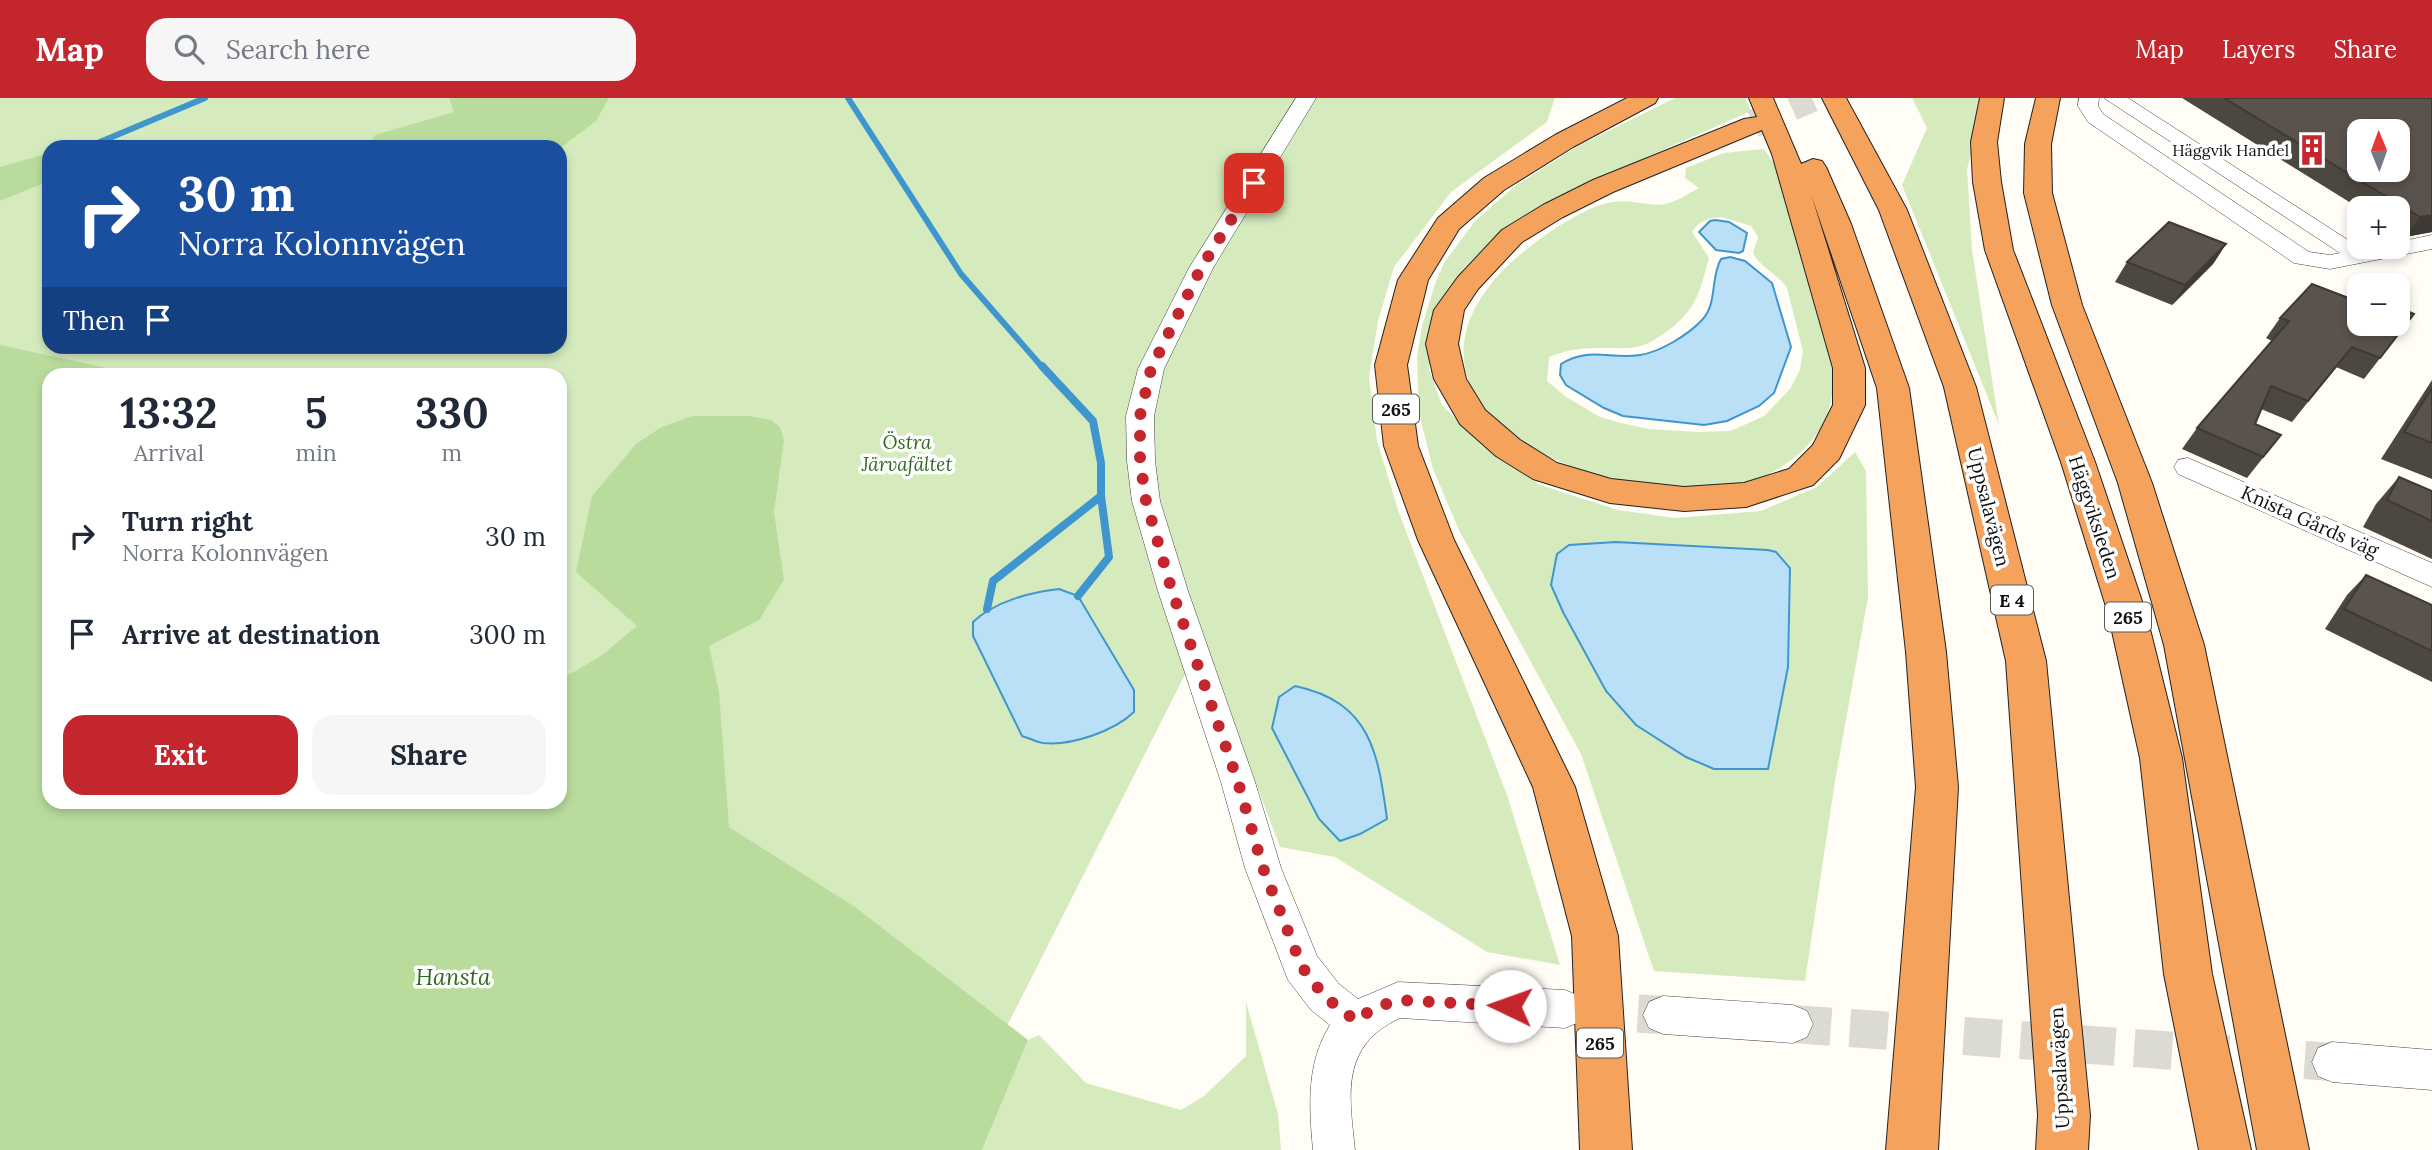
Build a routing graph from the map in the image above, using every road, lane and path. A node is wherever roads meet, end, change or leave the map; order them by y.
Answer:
1 (1307, 98) edge
2 (1646, 98) edge
3 (1782, 98) edge
4 (1834, 98) edge
5 (1992, 98) edge
6 (2048, 98) edge
7 (2089, 98) edge
8 (2114, 98) edge
9 (1757, 111) edge
10 (2432, 242) edge
11 (2410, 246) edge
12 (2347, 247) edge
13 (2347, 259) edge
14 (2188, 467) dead end
15 (2432, 576) edge
16 (1565, 1009) tunnel mouth
17 (1663, 1015) tunnel mouth
18 (1356, 1021) junction
19 (1793, 1024) tunnel mouth
20 (2332, 1062) tunnel mouth
21 (2432, 1070) edge
22 (1334, 1150) edge
23 (1605, 1150) edge
24 (1912, 1150) edge
25 (2062, 1150) edge
26 (2225, 1150) edge
27 (2283, 1150) edge

1 - 18 street
2 - 23 highway, 265
3 - 24 highway
4 - 25 highway, Uppsalavägen / E 4
5 - 26 highway, Häggviksleden / 265
6 - 27 highway
7 - 13 street
8 - 12 street
9 - 9 highway
10 - 11 street
14 - 15 street, Knista Gårds väg
16 - 18 street
17 - 19 street
18 - 22 street
20 - 21 street

